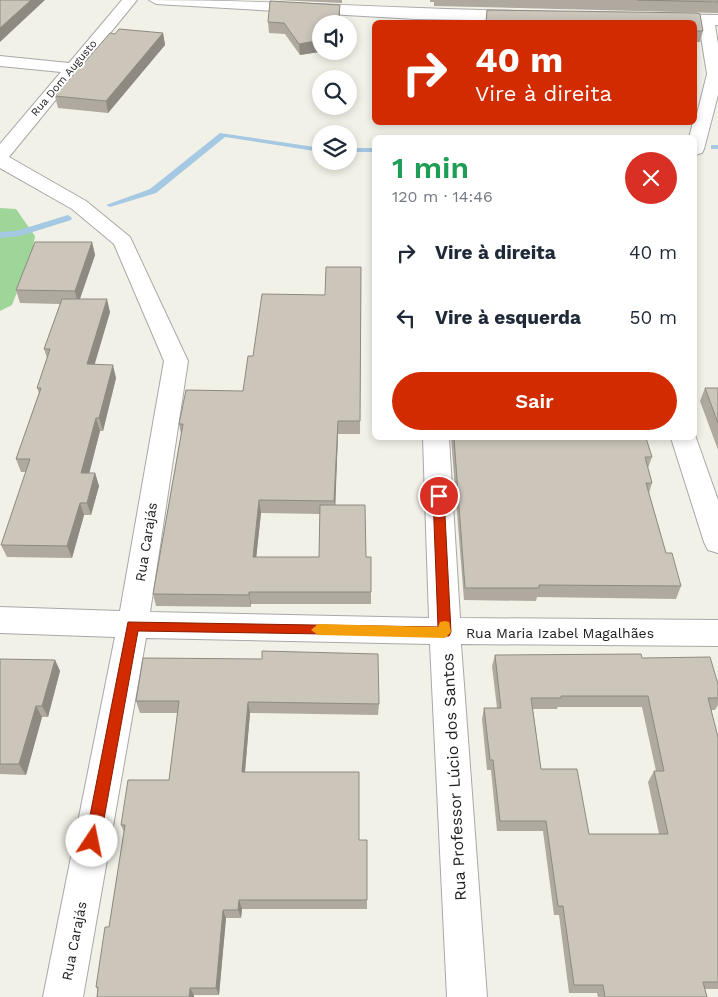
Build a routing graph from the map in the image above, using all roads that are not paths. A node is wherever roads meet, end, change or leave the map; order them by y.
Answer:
1 (130, 0) edge
2 (156, 0) edge
3 (416, 7) edge
4 (541, 16) edge
5 (648, 18) edge
6 (712, 20) edge
7 (0, 61) edge
8 (72, 68) junction
9 (697, 142) edge
10 (0, 156) edge
11 (0, 160) edge
12 (436, 440) edge
13 (685, 440) edge
14 (718, 542) edge
15 (0, 620) edge
16 (133, 626) junction
17 (445, 632) junction
18 (718, 633) edge
19 (64, 997) edge
20 (467, 997) edge

1 - 8 street, Rua Dom Augusto
2 - 3 street
3 - 4 street
5 - 6 street
6 - 9 street
7 - 8 street
8 - 10 street, Rua Dom Augusto
11 - 16 street, Rua Carajás
12 - 17 street, Rua Professor Lúcio dos Santos
13 - 14 street
15 - 16 street, Rua Maria Izabel Magalhães
16 - 17 street, Rua Maria Izabel Magalhães
16 - 19 street, Rua Carajás
17 - 18 street, Rua Maria Izabel Magalhães
17 - 20 street, Rua Professor Lúcio dos Santos

